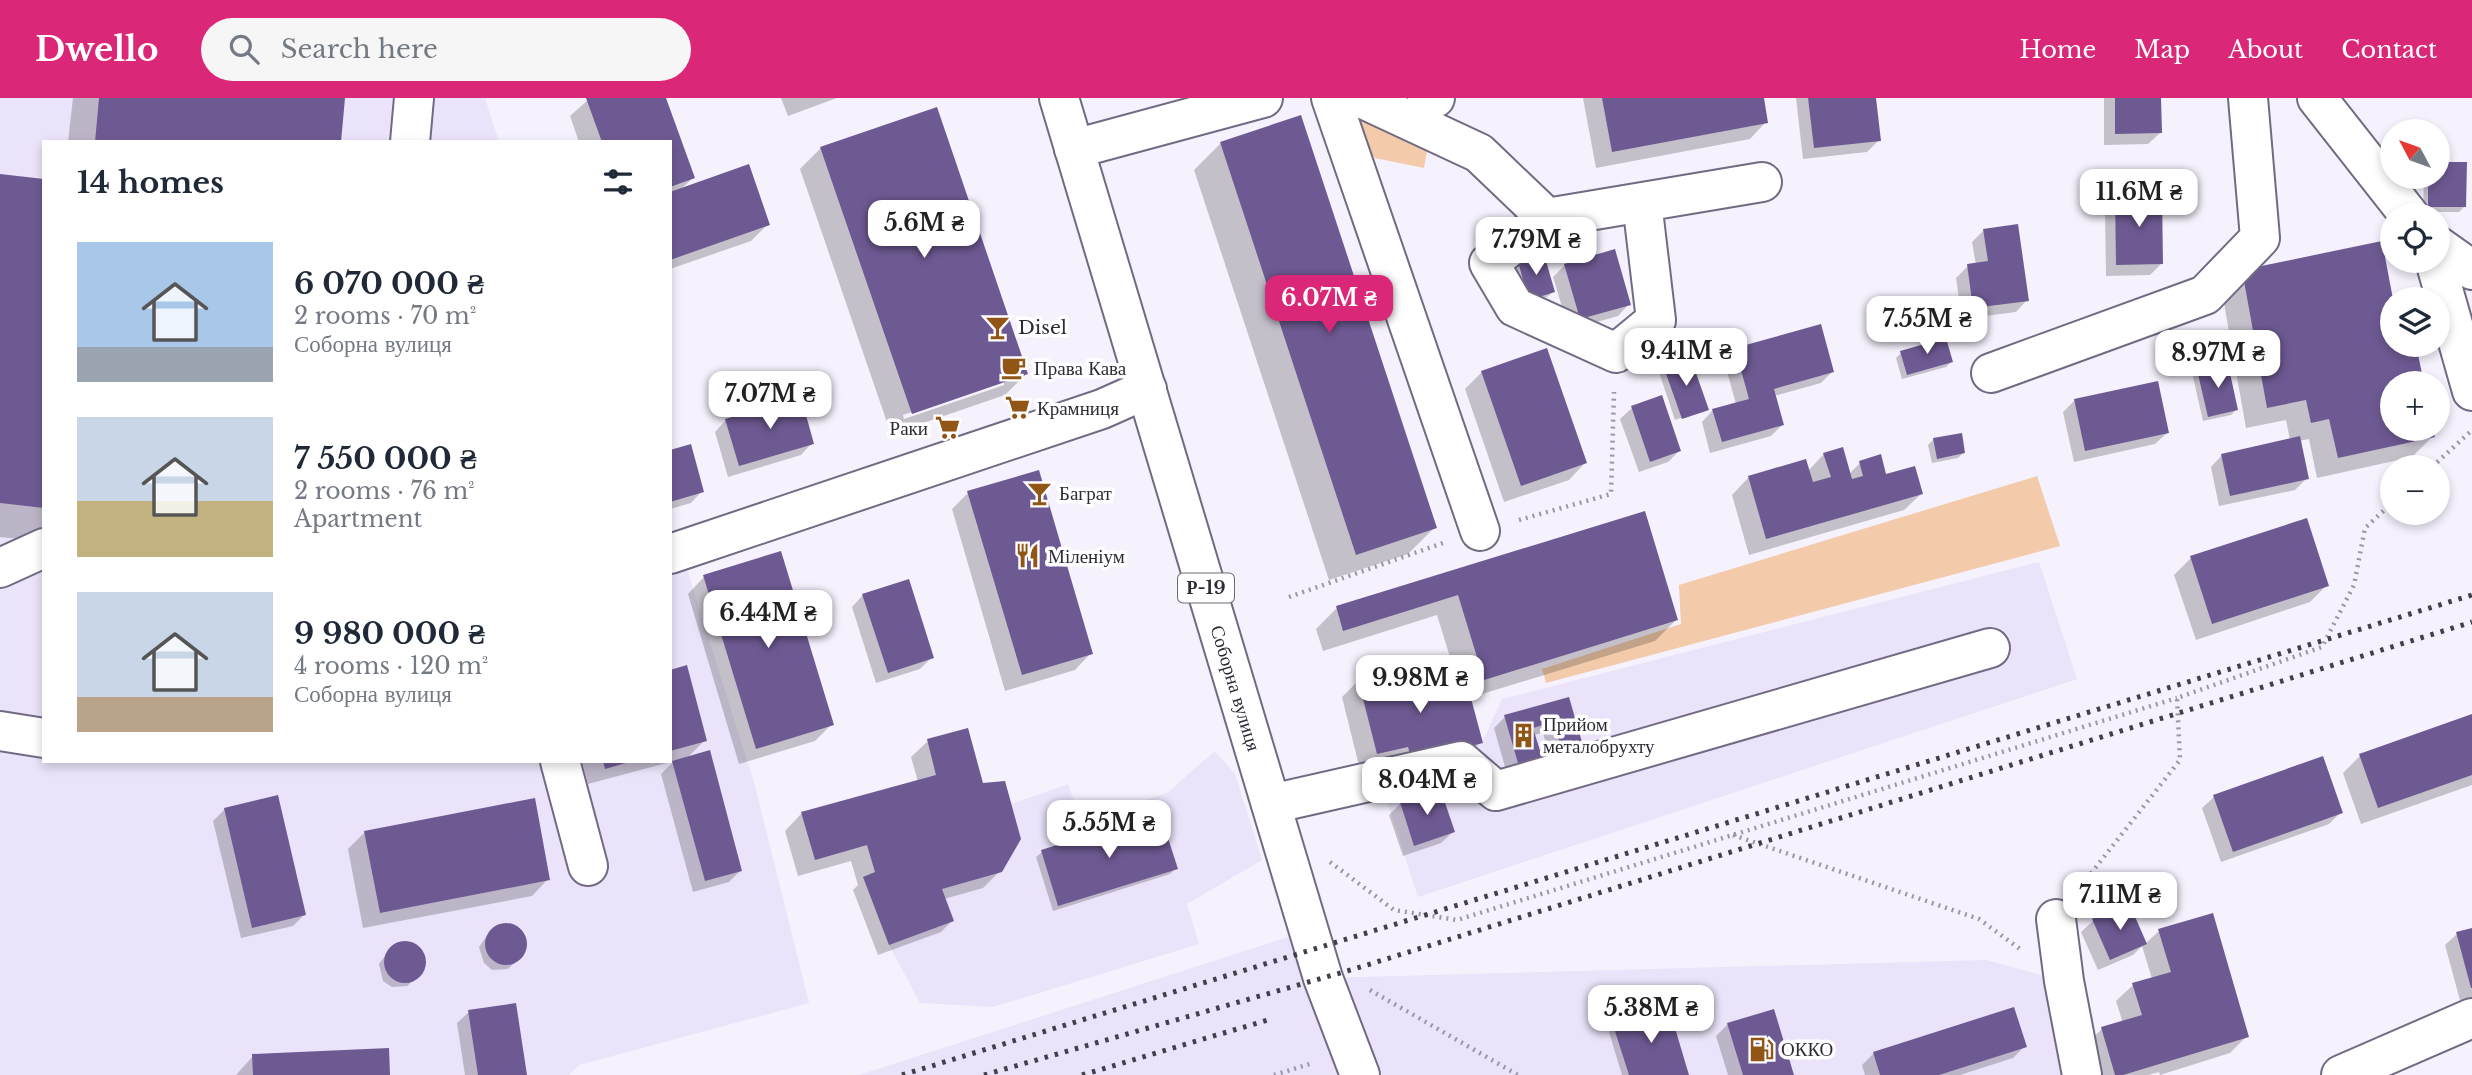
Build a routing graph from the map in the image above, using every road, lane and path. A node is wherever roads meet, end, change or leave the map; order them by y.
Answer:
1 (414, 98) edge
2 (1059, 98) edge
3 (1263, 98) edge
4 (1331, 98) edge
5 (1361, 98) edge
6 (1427, 98) edge
7 (1435, 98) edge
8 (2248, 98) edge
9 (2317, 98) edge
10 (410, 140) edge
11 (1074, 149) junction
12 (1762, 182) dead end
13 (1642, 202) junction
14 (2400, 203) edge
15 (1547, 219) junction
16 (2450, 254) edge
17 (2472, 270) edge
18 (2438, 273) edge
19 (1991, 373) dead end
20 (1147, 390) junction
21 (2472, 391) edge
22 (2472, 430) edge
23 (2445, 455) edge
24 (2380, 514) edge
25 (1480, 531) dead end
26 (42, 549) edge
27 (672, 553) edge
28 (0, 568) edge
29 (1990, 648) dead end
30 (2177, 698) junction
31 (0, 731) edge
32 (42, 738) edge
33 (561, 763) edge
34 (1271, 804) junction
35 (1732, 835) junction
36 (1323, 857) dead end
37 (588, 866) dead end
38 (2056, 919) joint
39 (2064, 981) junction
40 (1368, 989) dead end
41 (2472, 1018) edge
42 (1324, 1060) dead end
43 (1274, 1075) edge
44 (1360, 1075) edge
45 (1518, 1075) edge
46 (2082, 1075) edge
47 (2342, 1075) edge

1 - 10 main road
2 - 11 main road, Соборна вулиця / Р-19
3 - 11 main road
4 - 25 main road
5 - 15 main road
6 - 7 main road
8 - 19 main road
9 - 14 main road
11 - 20 main road, Соборна вулиця / Р-19
12 - 13 main road
13 - 15 main road
13 - 15 main road
16 - 17 main road
18 - 21 main road
20 - 27 main road
20 - 34 main road, Соборна вулиця / Р-19
22 - 23 path
24 - 30 path
26 - 28 main road
29 - 34 main road
30 - 35 path
30 - 38 path
31 - 32 main road
33 - 37 main road
34 - 44 main road, Соборна вулиця / Р-19
35 - 36 path
35 - 39 path
38 - 39 main road
39 - 46 main road
40 - 45 path
41 - 47 main road
42 - 43 path

